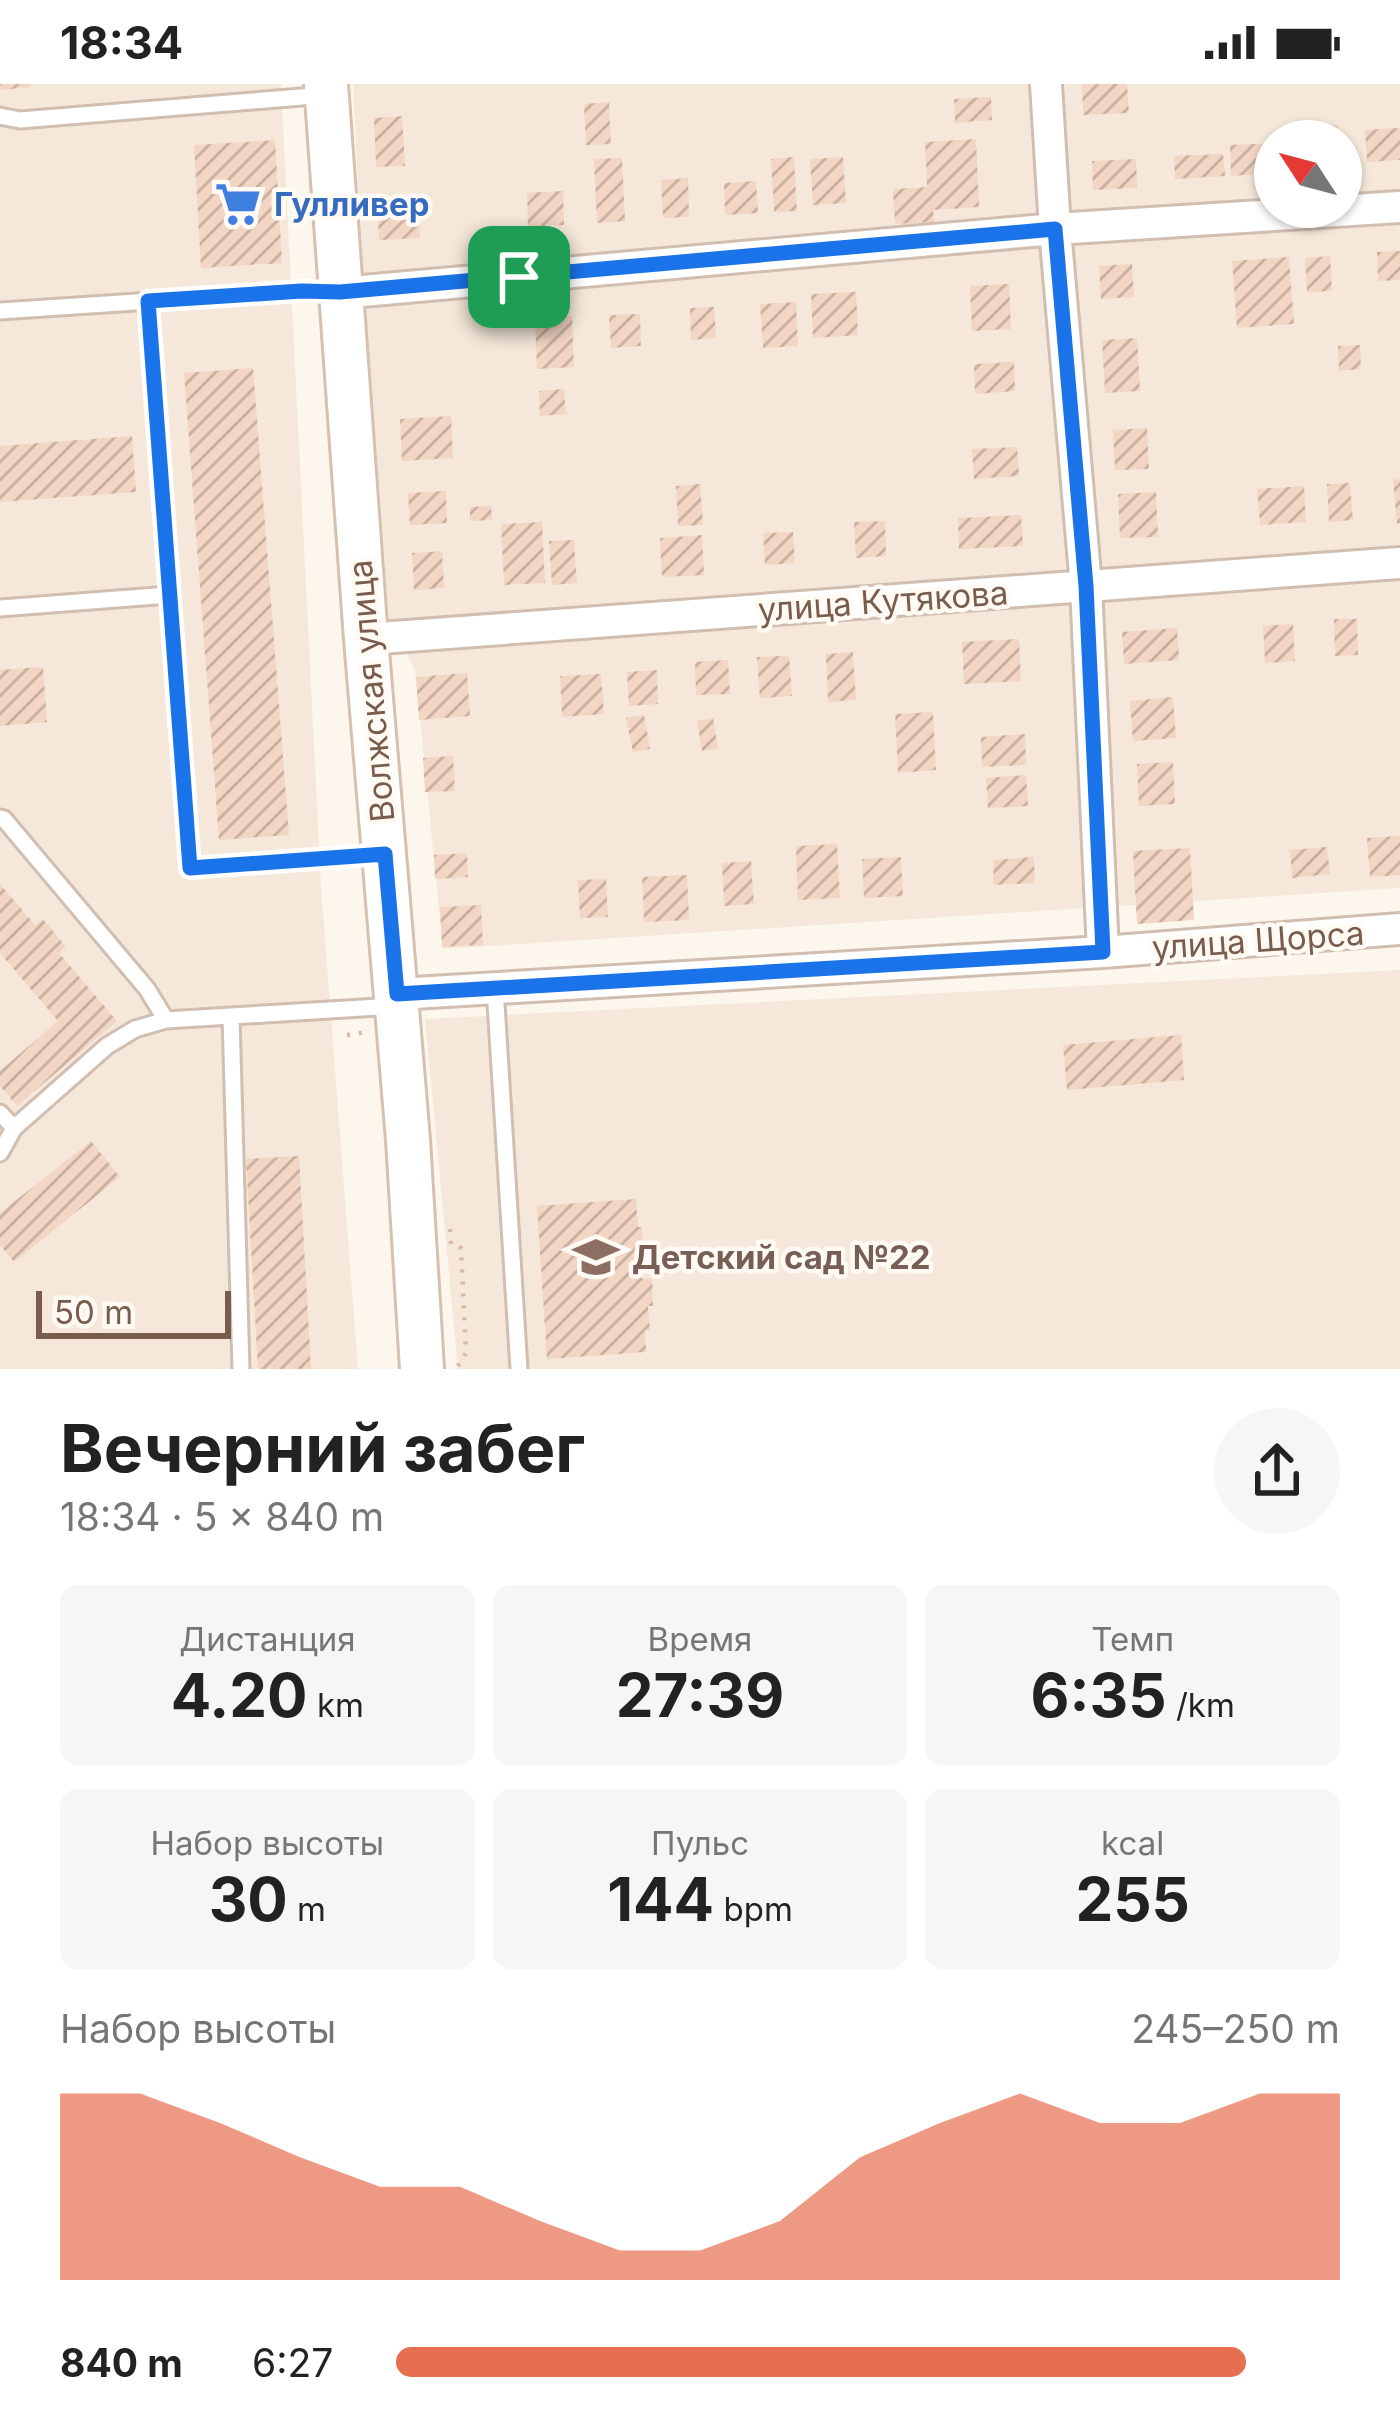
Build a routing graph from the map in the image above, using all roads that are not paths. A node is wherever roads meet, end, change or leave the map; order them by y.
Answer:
1 (1046, 84) edge
2 (326, 89) edge
3 (0, 116) edge
4 (1400, 207) edge
5 (1055, 229) junction
6 (340, 292) junction
7 (148, 301) junction
8 (0, 311) edge
9 (1400, 563) edge
10 (1086, 586) junction
11 (170, 595) junction
12 (0, 608) edge
13 (366, 639) junction
14 (0, 818) edge
15 (385, 854) junction
16 (1400, 929) edge
17 (1103, 952) junction
18 (495, 988) junction
19 (397, 1000) junction
20 (231, 1017) junction
21 (166, 1020) junction
22 (0, 1113) edge
23 (14, 1128) junction
24 (0, 1153) edge
25 (241, 1369) edge
26 (422, 1369) edge
27 (519, 1369) edge

1 - 5 street
2 - 3 lane
2 - 6 street, Волжская улица
4 - 5 street
5 - 6 street
5 - 10 street
6 - 7 lane
6 - 13 street, Волжская улица
7 - 8 lane
7 - 11 lane
9 - 10 street, улица Кутякова
10 - 13 street, улица Кутякова
10 - 17 street
11 - 12 lane
11 - 15 lane
13 - 15 street, Волжская улица
14 - 21 lane
15 - 19 street, Волжская улица
16 - 17 street, улица Щорса
17 - 18 street, улица Щорса
18 - 19 street, улица Щорса
18 - 27 lane
19 - 20 lane
19 - 26 street, Волжская улица
20 - 21 lane
20 - 25 lane
21 - 23 lane
22 - 23 lane
23 - 24 lane

